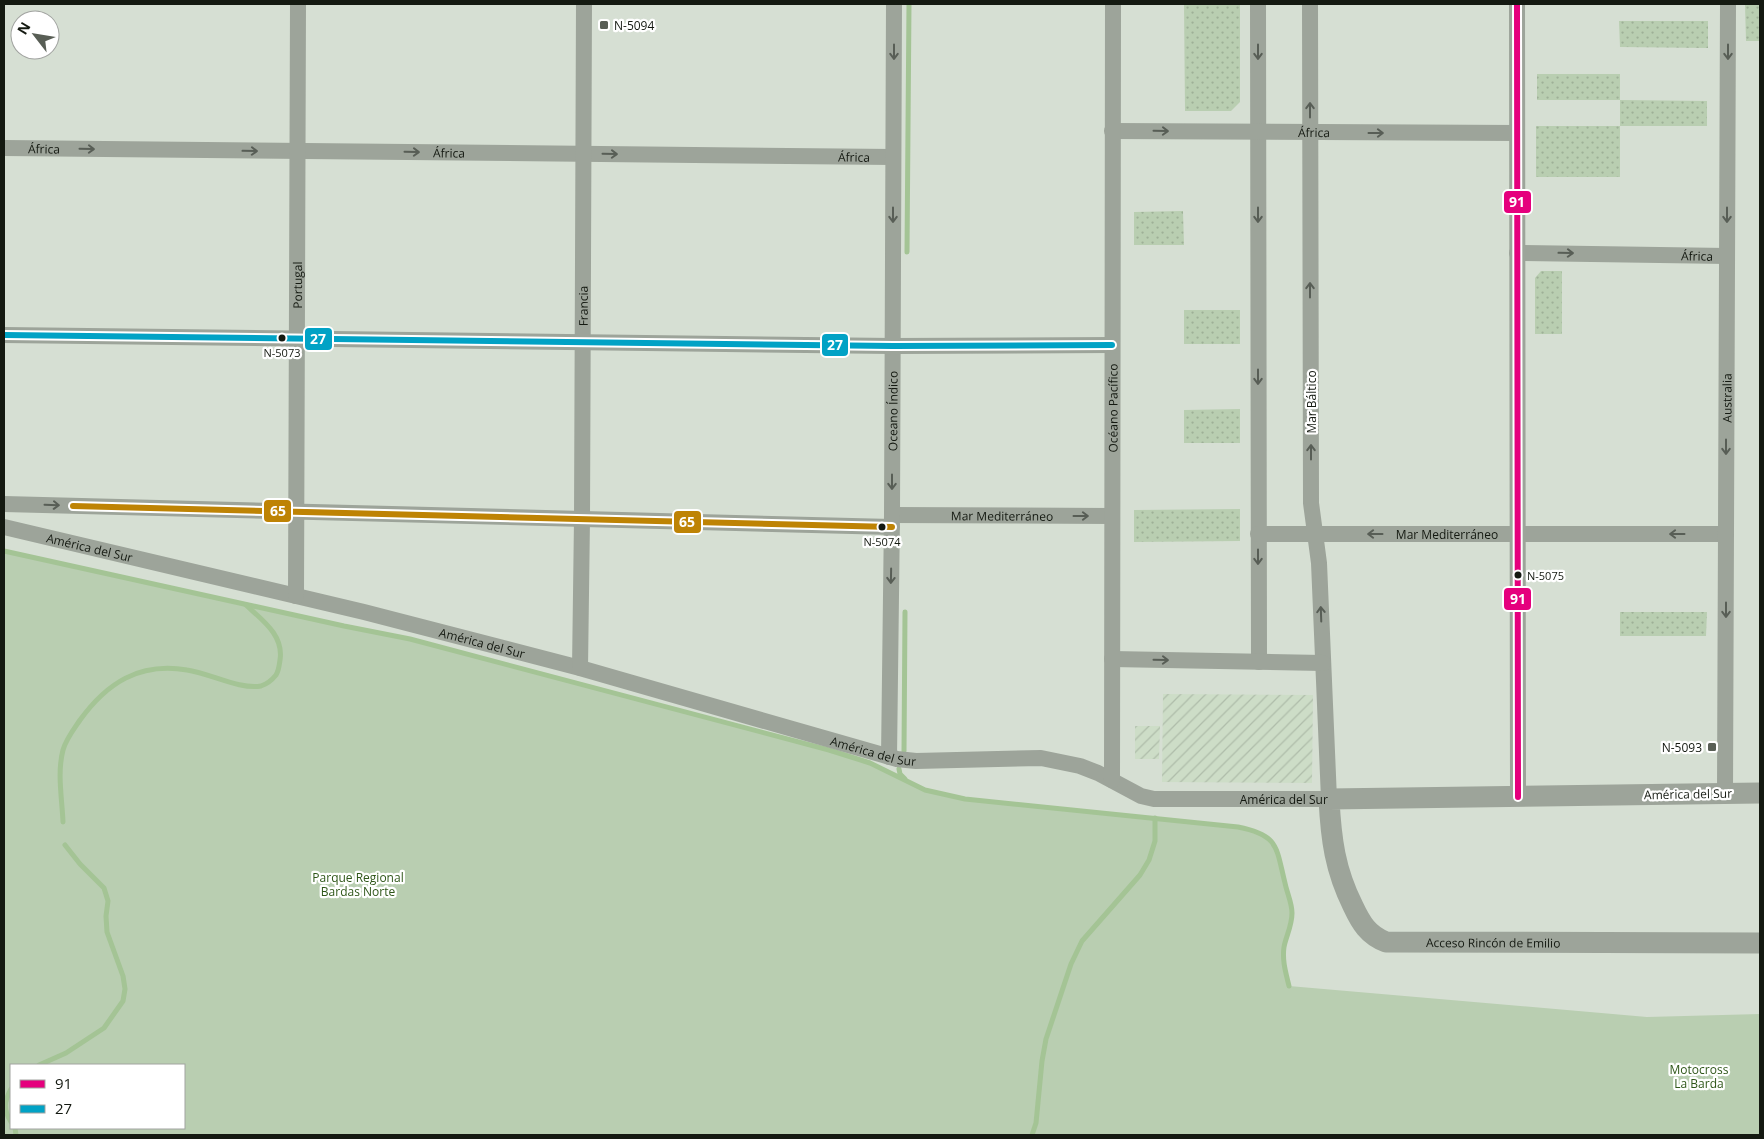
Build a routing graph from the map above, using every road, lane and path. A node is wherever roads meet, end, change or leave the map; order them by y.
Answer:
1 (298, 4) edge
2 (584, 4) edge
3 (894, 4) edge
4 (1112, 4) edge
5 (1258, 4) edge
6 (1310, 4) edge
7 (1517, 4) edge
8 (1728, 4) edge
9 (1112, 131) junction
10 (1258, 132) junction
11 (1310, 132) junction
12 (1517, 133) junction
13 (4, 148) edge
14 (298, 151) junction
15 (583, 154) junction
16 (893, 157) junction
17 (1517, 253) junction
18 (1727, 256) junction
19 (4, 335) edge
20 (297, 339) junction
21 (583, 342) junction
22 (1112, 345) junction
23 (893, 346) junction
24 (4, 504) edge
25 (297, 512) junction
26 (1112, 516) junction
27 (582, 519) junction
28 (892, 521) junction
29 (4, 527) edge
30 (1258, 534) junction
31 (1314, 534) junction
32 (1518, 534) junction
33 (1726, 534) junction
34 (296, 596) junction
35 (1112, 658) junction
36 (1259, 662) junction
37 (1323, 663) junction
38 (580, 668) junction
39 (889, 757) junction
40 (1112, 780) junction
41 (1760, 792) edge
42 (1725, 793) junction
43 (1518, 797) junction
44 (1329, 799) junction
45 (1760, 944) edge

1 - 14 street, Portugal
2 - 15 street, Francia
3 -> 16 street, Oceano Índico
4 - 9 street, Océano Pacífico
5 -> 10 street
11 -> 6 street, Mar Báltico
7 - 12 street
8 -> 18 street, Australia
9 -> 10 street, África
9 - 22 street, Océano Pacífico
10 - 11 street, África
10 -> 30 street
11 -> 12 street, África
31 -> 11 street, Mar Báltico
12 - 17 street
13 -> 14 street, África
14 -> 15 street, África
14 - 20 street, Portugal
15 -> 16 street, África
15 - 21 street, Francia
16 -> 23 street, Oceano Índico
17 -> 18 street, África
17 - 32 street
18 -> 33 street, Australia
19 - 20 street
20 - 21 street
20 - 25 street, Portugal
21 - 23 street
21 - 27 street, Francia
22 - 23 street
22 - 26 street, Océano Pacífico
23 -> 28 street, Oceano Índico
24 -> 25 street, Mar Mediterráneo
25 - 27 street, Mar Mediterráneo
25 - 34 street, Portugal
28 -> 26 street, Mar Mediterráneo
26 - 35 street, Océano Pacífico
27 - 28 street, Mar Mediterráneo
27 - 38 street, Francia
28 -> 39 street, Oceano Índico
29 - 34 street, América del Sur
30 - 31 street, Mar Mediterráneo
30 -> 36 street
32 -> 31 street, Mar Mediterráneo
37 -> 31 street, Mar Báltico
33 -> 32 street, Mar Mediterráneo
32 - 43 street
33 -> 42 street, Australia
34 - 38 street, América del Sur
35 -> 36 street
35 - 40 street, Océano Pacífico
36 - 37 street
37 - 44 street, Mar Báltico
38 - 39 street, América del Sur
39 - 40 street, América del Sur
40 - 44 street, América del Sur
41 - 42 street, América del Sur
42 - 43 street, América del Sur
43 - 44 street, América del Sur
44 - 45 street, Acceso Rincón de Emilio

